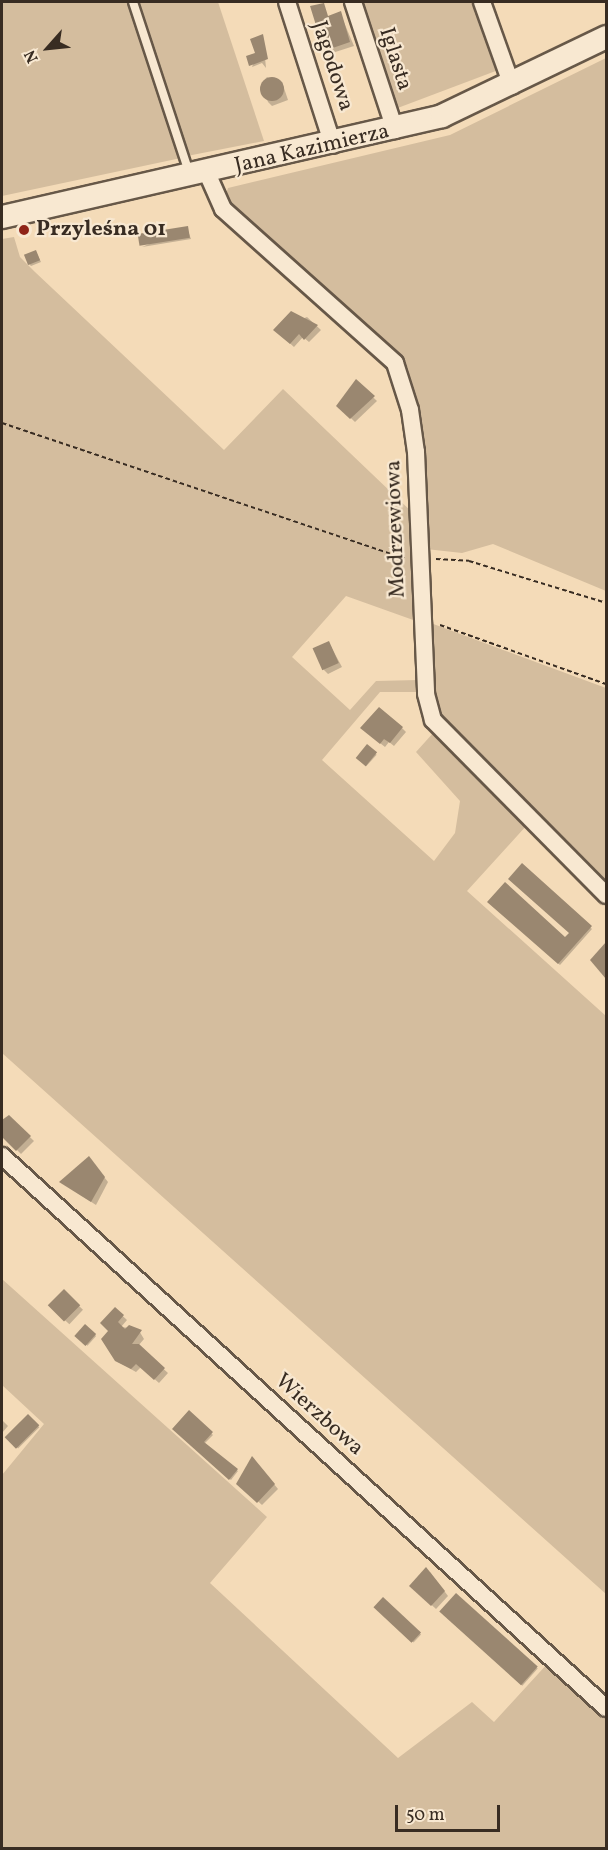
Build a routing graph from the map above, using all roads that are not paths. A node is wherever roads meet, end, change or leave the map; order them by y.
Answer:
1 (133, 2) edge
2 (287, 2) edge
3 (352, 2) edge
4 (482, 2) edge
5 (606, 37) edge
6 (512, 86) junction
7 (395, 130) junction
8 (333, 145) junction
9 (199, 175) junction
10 (2, 217) edge
11 (606, 895) edge
12 (2, 1156) edge
13 (606, 1708) edge

1 - 9 lane
2 - 8 street, Jagodowa
3 - 7 street, Iglasta
4 - 6 street
5 - 6 main road, Jana Kazimierza
6 - 7 main road, Jana Kazimierza
7 - 8 main road, Jana Kazimierza
8 - 9 main road, Jana Kazimierza
9 - 10 main road, Jana Kazimierza
9 - 11 street, Modrzewiowa
12 - 13 street, Wierzbowa

